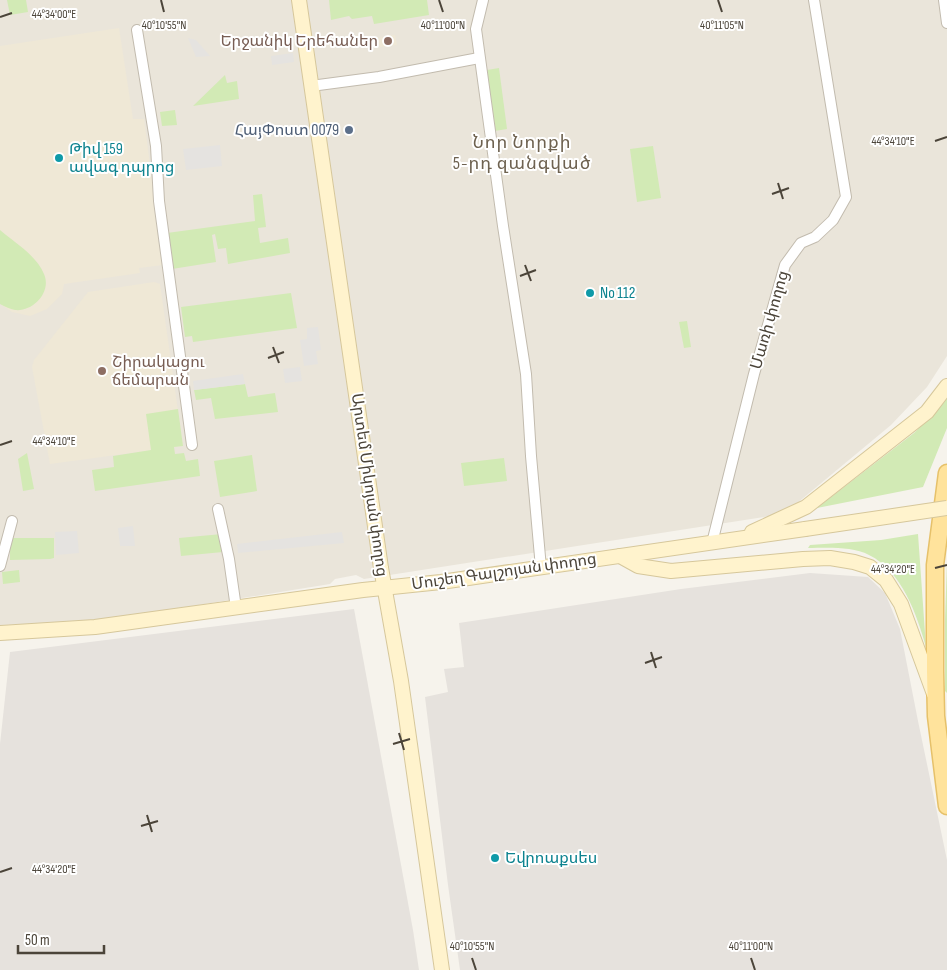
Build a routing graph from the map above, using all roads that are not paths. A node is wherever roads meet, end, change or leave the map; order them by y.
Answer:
1 (299, 0) edge
2 (483, 0) edge
3 (814, 0) edge
4 (944, 0) edge
5 (947, 23) edge
6 (137, 30) dead end
7 (480, 58) junction
8 (311, 86) junction
9 (947, 386) edge
10 (192, 445) dead end
11 (947, 473) edge
12 (947, 508) edge
13 (218, 509) dead end
14 (12, 521) dead end
15 (738, 539) junction
16 (712, 543) junction
17 (620, 556) junction
18 (0, 566) edge
19 (541, 568) junction
20 (384, 588) junction
21 (236, 608) junction
22 (0, 633) edge
23 (936, 699) junction
24 (947, 806) edge
25 (442, 970) edge

1 - 8 main road, Արտեմ Միկոյան փողոց
2 - 7 street
3 - 16 street, Մառի փողոց
4 - 5 street
6 - 10 street
7 - 8 street
7 - 19 street
8 - 20 main road, Արտեմ Միկոյան փողոց
9 - 15 main road
11 - 23 main road
12 - 15 main road, Մուշեղ Գալշոյան փողոց, bridge
13 - 21 street
14 - 18 street
15 - 16 main road, Մուշեղ Գալշոյան փողոց
16 - 17 main road, Մուշեղ Գալշոյան փողոց
17 - 19 main road, Մուշեղ Գալշոյան փողոց
17 - 23 main road
19 - 20 main road, Մուշեղ Գալշոյան փողոց
20 - 21 main road, Մուշեղ Գալշոյան փողոց
20 - 25 main road, Արտեմ Միկոյան փողոց
21 - 22 main road, Մուշեղ Գալշոյան փողոց
23 - 24 main road

